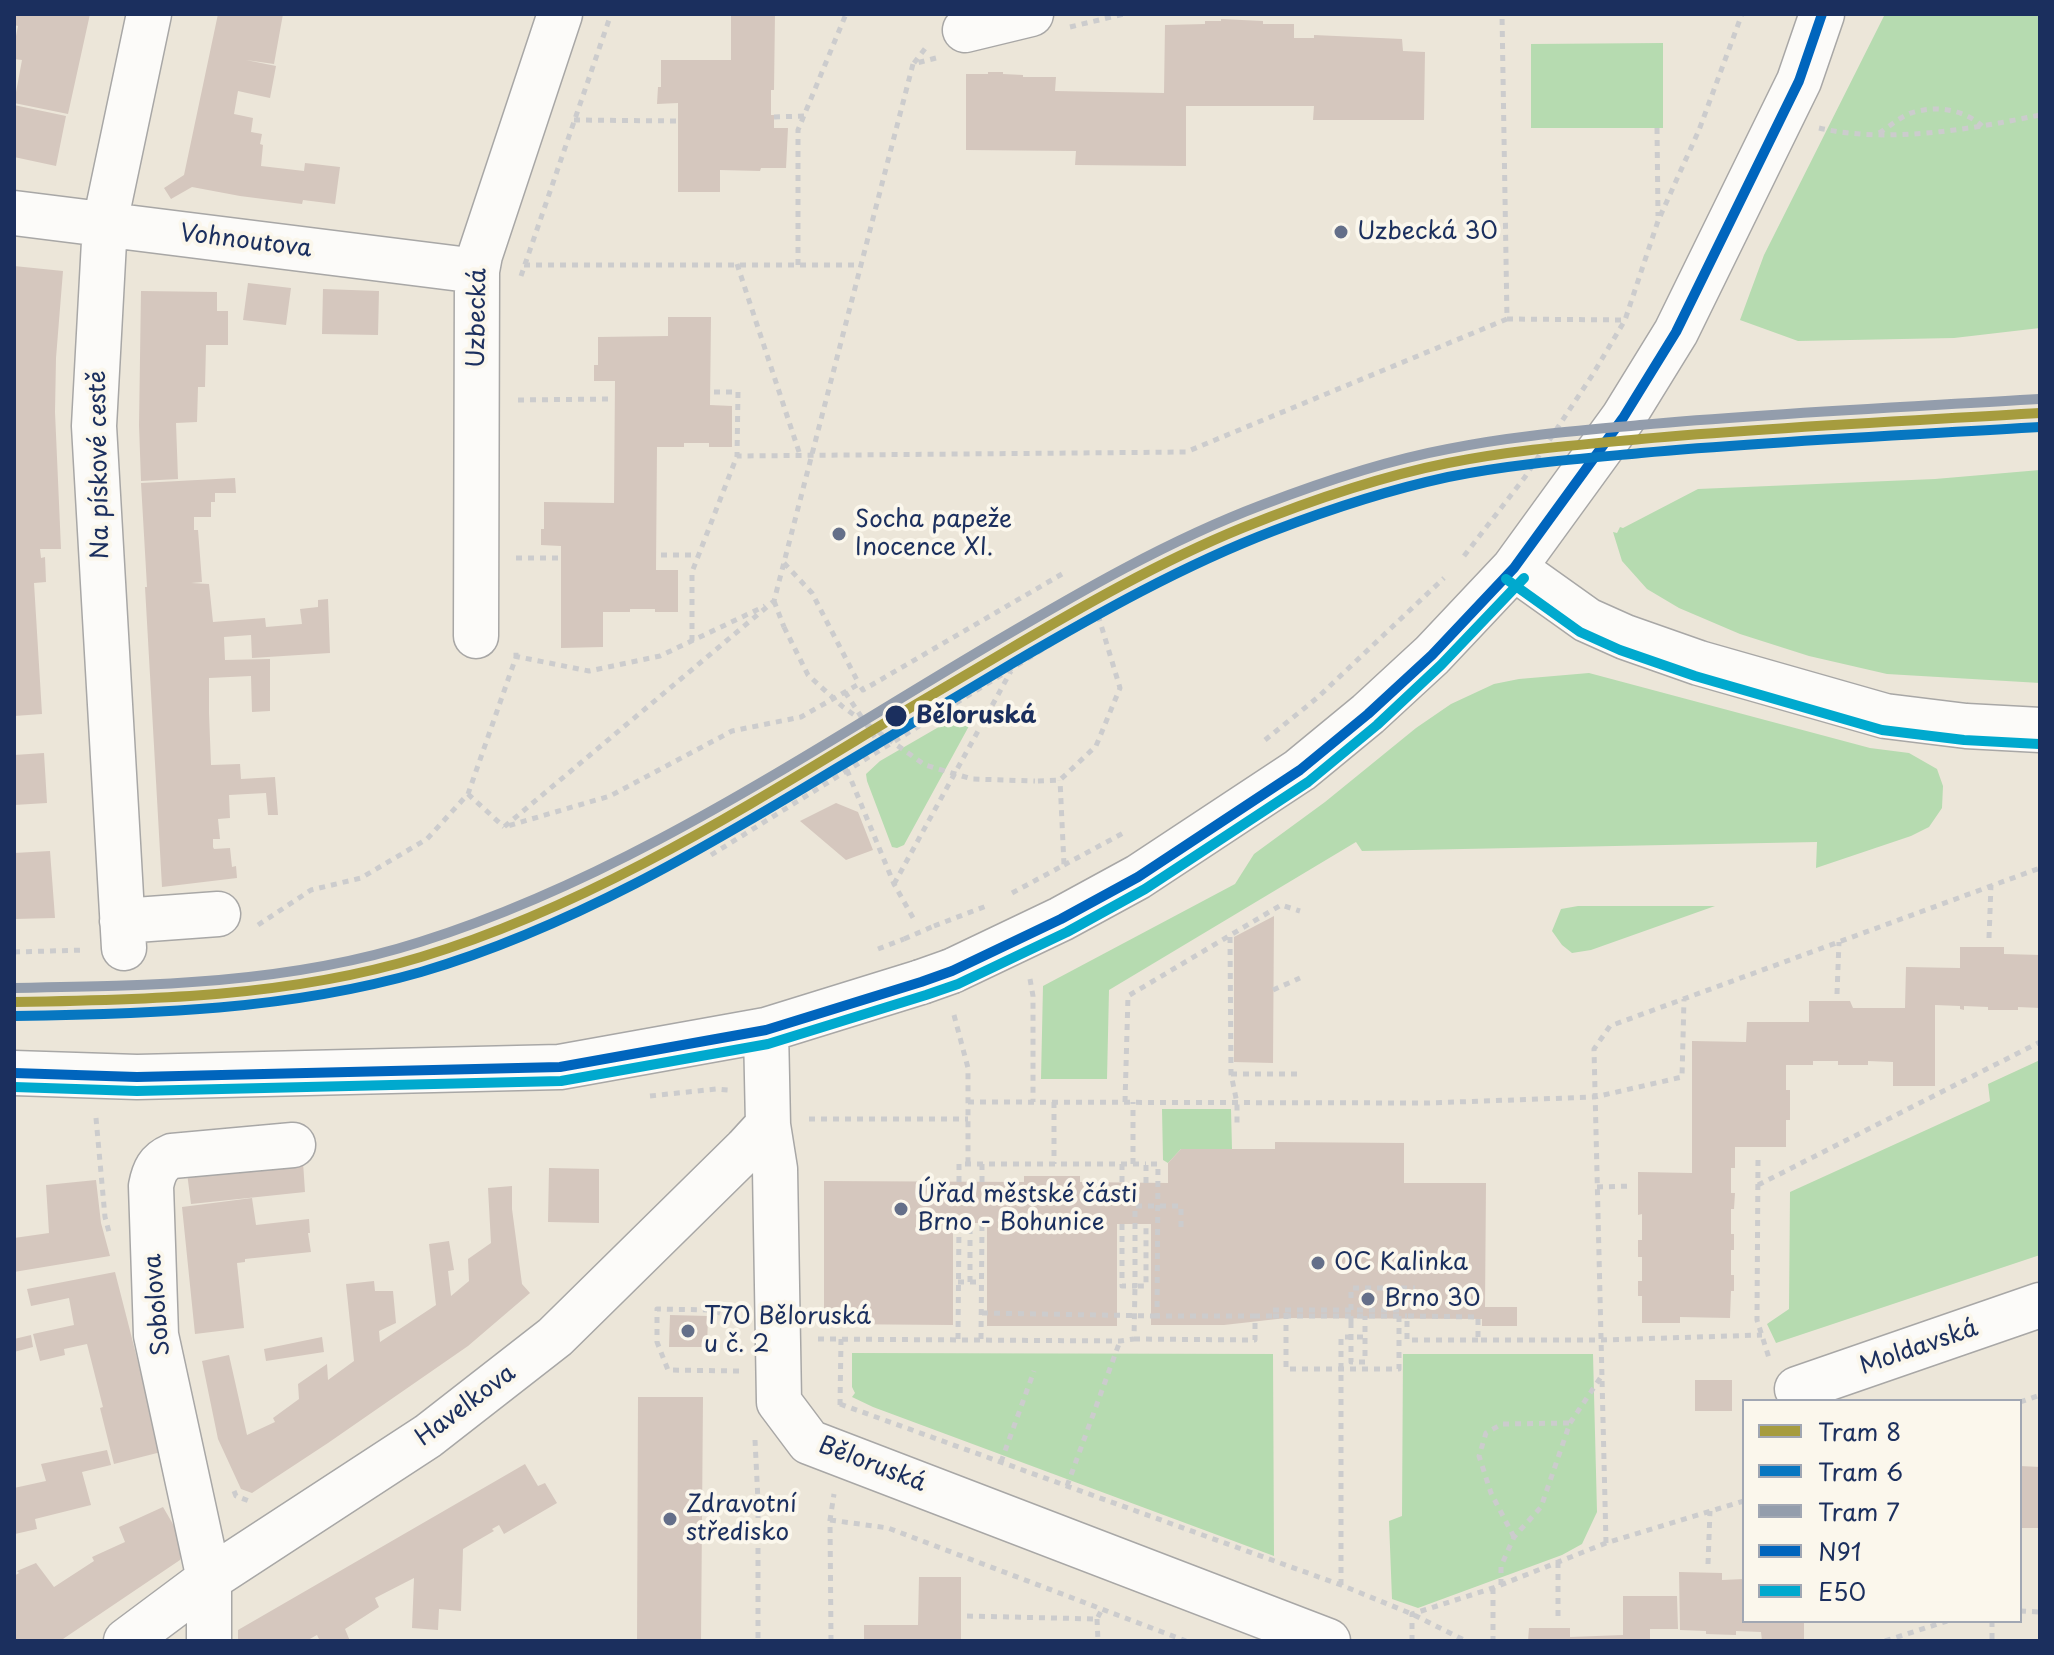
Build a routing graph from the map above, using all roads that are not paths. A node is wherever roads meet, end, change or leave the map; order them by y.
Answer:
1 (149, 14) edge
2 (560, 14) edge
3 (1822, 14) edge
4 (1049, 21) edge
5 (952, 44) road end
6 (14, 213) edge
7 (105, 223) junction
8 (477, 271) junction
9 (1514, 568) junction
10 (476, 636) road end
11 (2040, 730) edge
12 (218, 914) dead end
13 (766, 1030) junction
14 (14, 1073) edge
15 (771, 1131) junction
16 (293, 1145) dead end
17 (2040, 1305) edge
18 (1784, 1377) road end
19 (209, 1579) junction
20 (126, 1641) edge
21 (209, 1641) edge
22 (1328, 1641) edge

1 - 7 street, Na pískové cestě
2 - 8 street, Uzbecká
3 - 9 street
4 - 5 street
6 - 7 street, Vohnoutova
7 - 8 street, Vohnoutova
7 - 12 street, Na pískové cestě
8 - 10 street, Uzbecká
9 - 11 street
9 - 13 street
13 - 14 street
13 - 15 street, Běloruská
15 - 19 street, Havelkova
15 - 22 street, Běloruská
16 - 19 street, Sobolova
17 - 18 street, Moldavská
19 - 20 street, Havelkova
19 - 21 street, Sobolova

